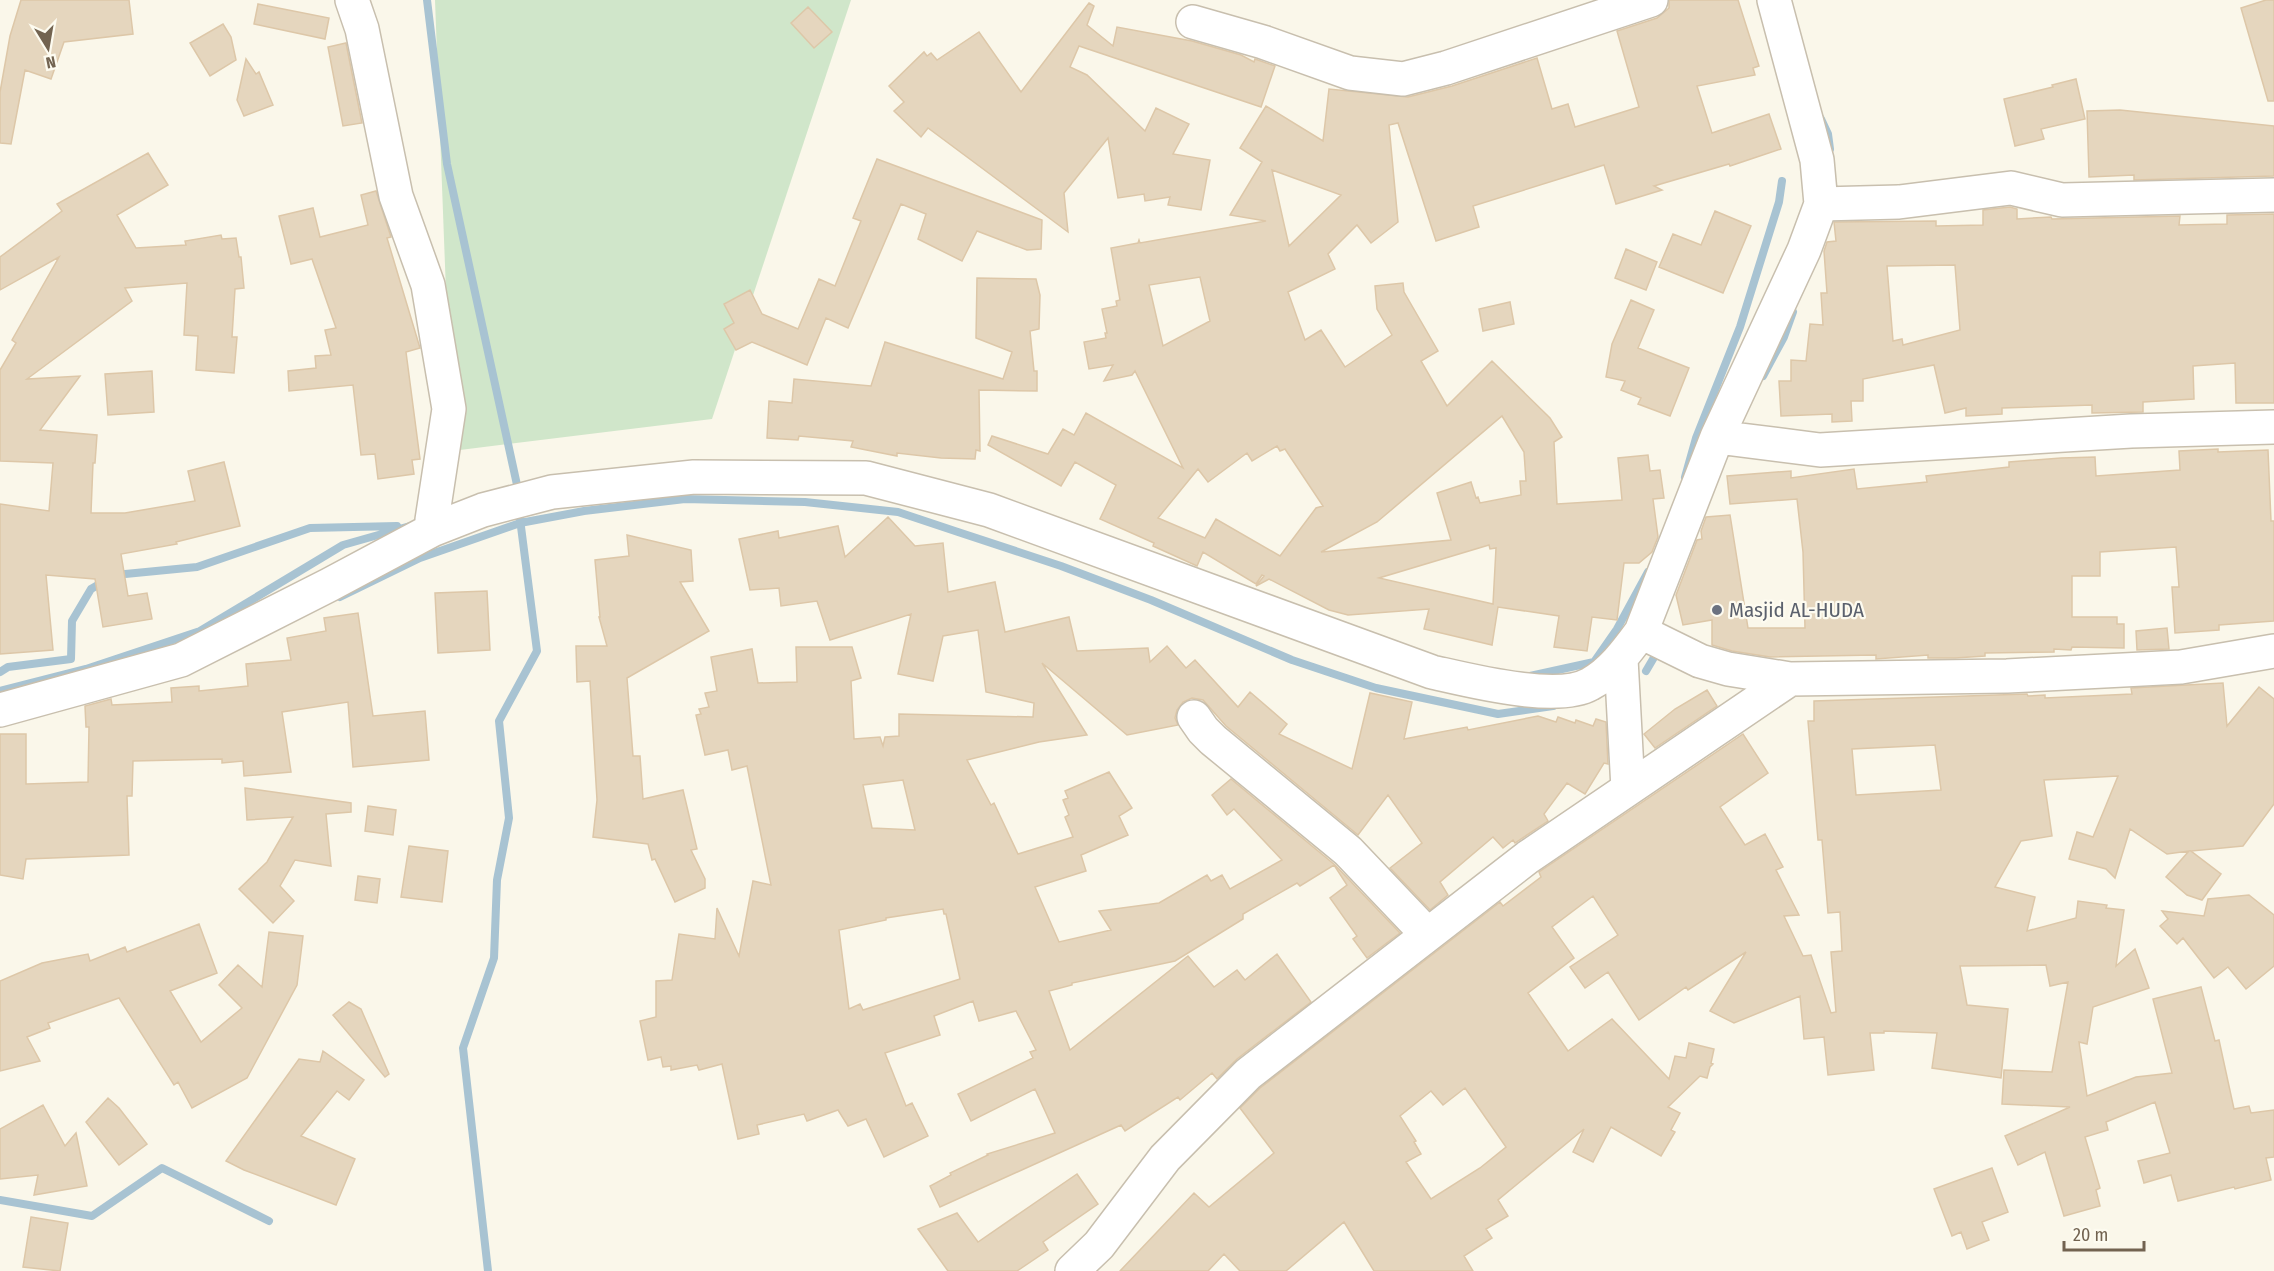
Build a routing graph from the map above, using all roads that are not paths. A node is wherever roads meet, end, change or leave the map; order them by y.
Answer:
1 (352, 0) edge
2 (1651, 0) edge
3 (1774, 0) edge
4 (1192, 22) dead end
5 (2274, 195) edge
6 (1821, 204) junction
7 (2274, 427) edge
8 (1717, 437) junction
9 (432, 530) junction
10 (1641, 632) junction
11 (2274, 651) edge
12 (1621, 659) junction
13 (1791, 679) junction
14 (0, 710) edge
15 (1194, 717) dead end
16 (1628, 789) junction
17 (1427, 934) junction
18 (1072, 1271) edge

1 - 9 street
2 - 4 street
3 - 6 street
5 - 6 street
6 - 8 street
7 - 8 street
8 - 10 street
9 - 12 street
9 - 14 street
10 - 12 street
10 - 13 street
11 - 13 street
12 - 16 street
13 - 16 street
15 - 17 street
16 - 17 street
17 - 18 street

